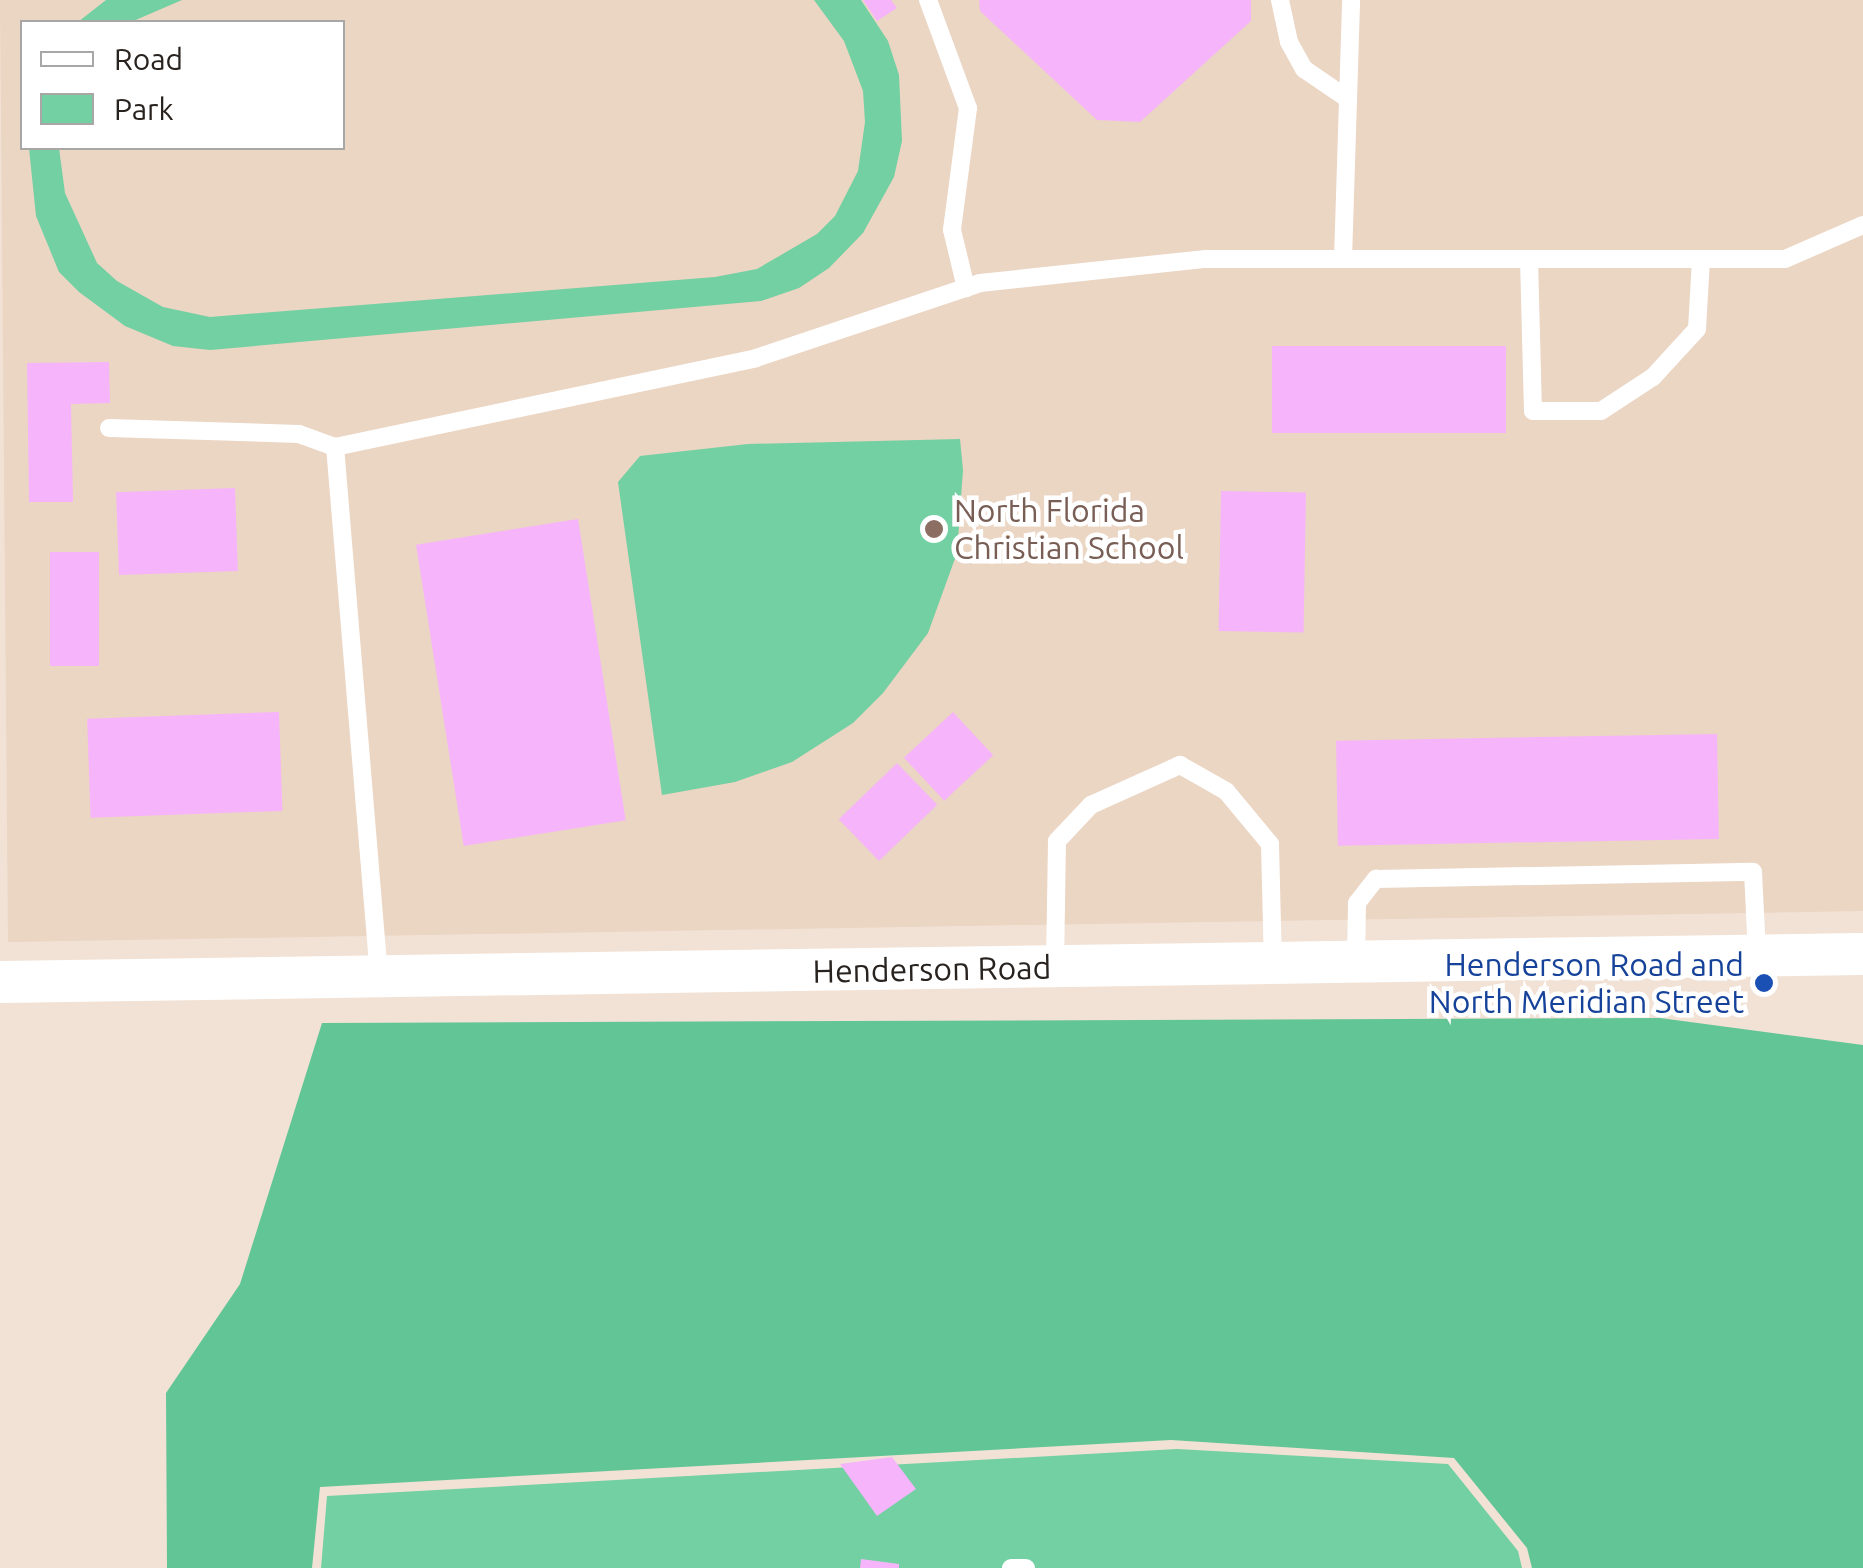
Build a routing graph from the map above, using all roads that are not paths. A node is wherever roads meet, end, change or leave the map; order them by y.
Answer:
1 (928, 0) edge
2 (1280, 0) edge
3 (1350, 0) edge
4 (1348, 100) junction
5 (1863, 225) edge
6 (1343, 259) junction
7 (1529, 259) junction
8 (1700, 259) junction
9 (966, 288) junction
10 (109, 428) dead end
11 (334, 446) junction
12 (1863, 954) edge
13 (1757, 956) junction
14 (1356, 962) junction
15 (1273, 963) junction
16 (1056, 967) junction
17 (379, 977) junction
18 (0, 982) edge
19 (1012, 1568) edge
20 (1026, 1568) edge

1 - 9 lane
2 - 4 lane
3 - 4 lane
4 - 6 lane
5 - 8 lane
6 - 7 lane
6 - 9 lane
7 - 8 lane
7 - 8 lane
9 - 11 lane
10 - 11 lane
11 - 17 lane
12 - 13 street, Henderson Road
13 - 14 street, Henderson Road
13 - 14 lane
14 - 15 street, Henderson Road
15 - 16 street, Henderson Road
15 - 16 lane
16 - 17 street, Henderson Road
17 - 18 street, Henderson Road
19 - 20 lane

